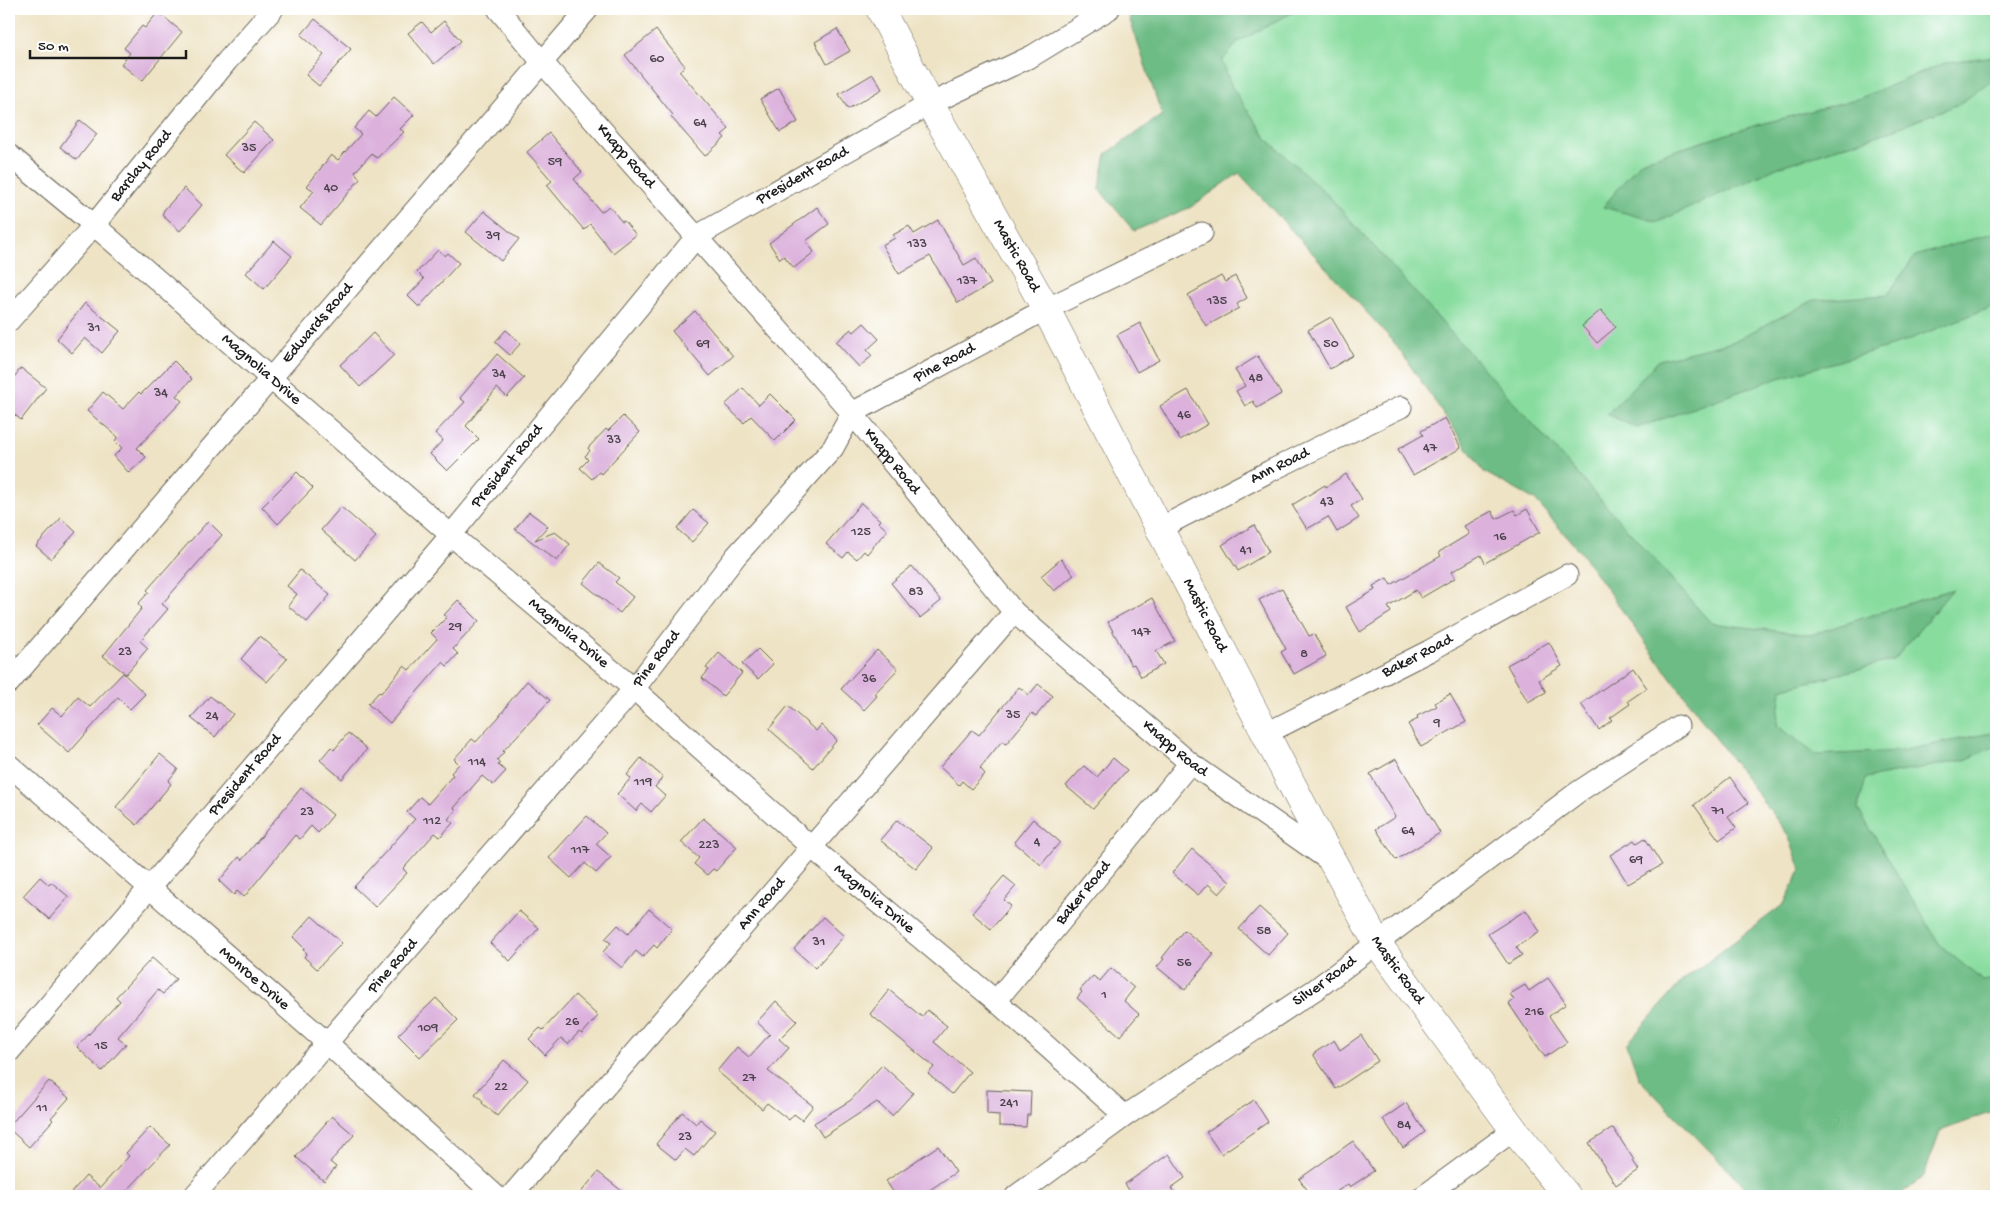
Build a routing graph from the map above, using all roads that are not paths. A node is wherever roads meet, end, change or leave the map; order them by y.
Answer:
1 (273, 9) edge
2 (498, 9) edge
3 (588, 9) edge
4 (880, 9) edge
5 (1108, 9) edge
6 (542, 62) junction
7 (930, 104) junction
8 (9, 156) edge
9 (94, 225) junction
10 (1202, 233) dead end
11 (697, 236) junction
12 (1046, 309) junction
13 (9, 321) edge
14 (271, 379) junction
15 (1401, 407) dead end
16 (852, 414) junction
17 (1160, 528) junction
18 (451, 534) junction
19 (1567, 575) dead end
20 (1014, 612) junction
21 (9, 683) edge
22 (634, 689) junction
23 (1678, 726) dead end
24 (1267, 734) junction
25 (1190, 763) junction
26 (9, 765) edge
27 (811, 847) junction
28 (1334, 864) junction
29 (150, 889) junction
30 (1377, 943) junction
31 (996, 1001) junction
32 (326, 1042) junction
33 (9, 1052) edge
34 (1125, 1116) junction
35 (1514, 1130) junction
36 (194, 1196) edge
37 (496, 1196) edge
38 (511, 1196) edge
39 (1016, 1196) edge
40 (1424, 1196) edge
41 (1567, 1196) edge

1 - 9 street, Barclay Road
2 - 6 street, Knapp Road
3 - 6 street, Edwards Road
4 - 7 main road, Mastic Road
5 - 7 street, President Road
6 - 11 street, Knapp Road
6 - 14 street, Edwards Road
7 - 11 street, President Road
7 - 12 main road, Mastic Road
8 - 9 street, Magnolia Drive
9 - 13 street, Barclay Road
9 - 14 street, Magnolia Drive
10 - 12 street, Pine Road
11 - 16 street, Knapp Road
11 - 18 street, President Road
12 - 16 street, Pine Road
12 - 17 main road, Mastic Road
14 - 18 street, Magnolia Drive
14 - 21 street, Edwards Road
15 - 17 street, Ann Road
16 - 20 street, Knapp Road
16 - 22 street, Pine Road
17 - 24 main road, Mastic Road
18 - 22 street, Magnolia Drive
18 - 29 street, President Road
19 - 24 street, Baker Road
20 - 25 street, Knapp Road
20 - 27 street, Ann Road
22 - 27 street, Magnolia Drive
22 - 32 street, Pine Road
23 - 30 street, Silver Road
24 - 28 main road, Mastic Road
25 - 28 street, Knapp Road
25 - 31 street, Baker Road
26 - 29 street, Monroe Drive
27 - 31 street, Magnolia Drive
27 - 38 street, Ann Road
28 - 30 main road, Mastic Road
29 - 32 street, Monroe Drive
29 - 33 street, President Road
30 - 34 street, Silver Road
30 - 35 main road, Mastic Road
31 - 34 street, Magnolia Drive
32 - 36 street, Pine Road
32 - 37 street, Monroe Drive
34 - 39 street, Silver Road
35 - 40 street
35 - 41 main road, Mastic Road

